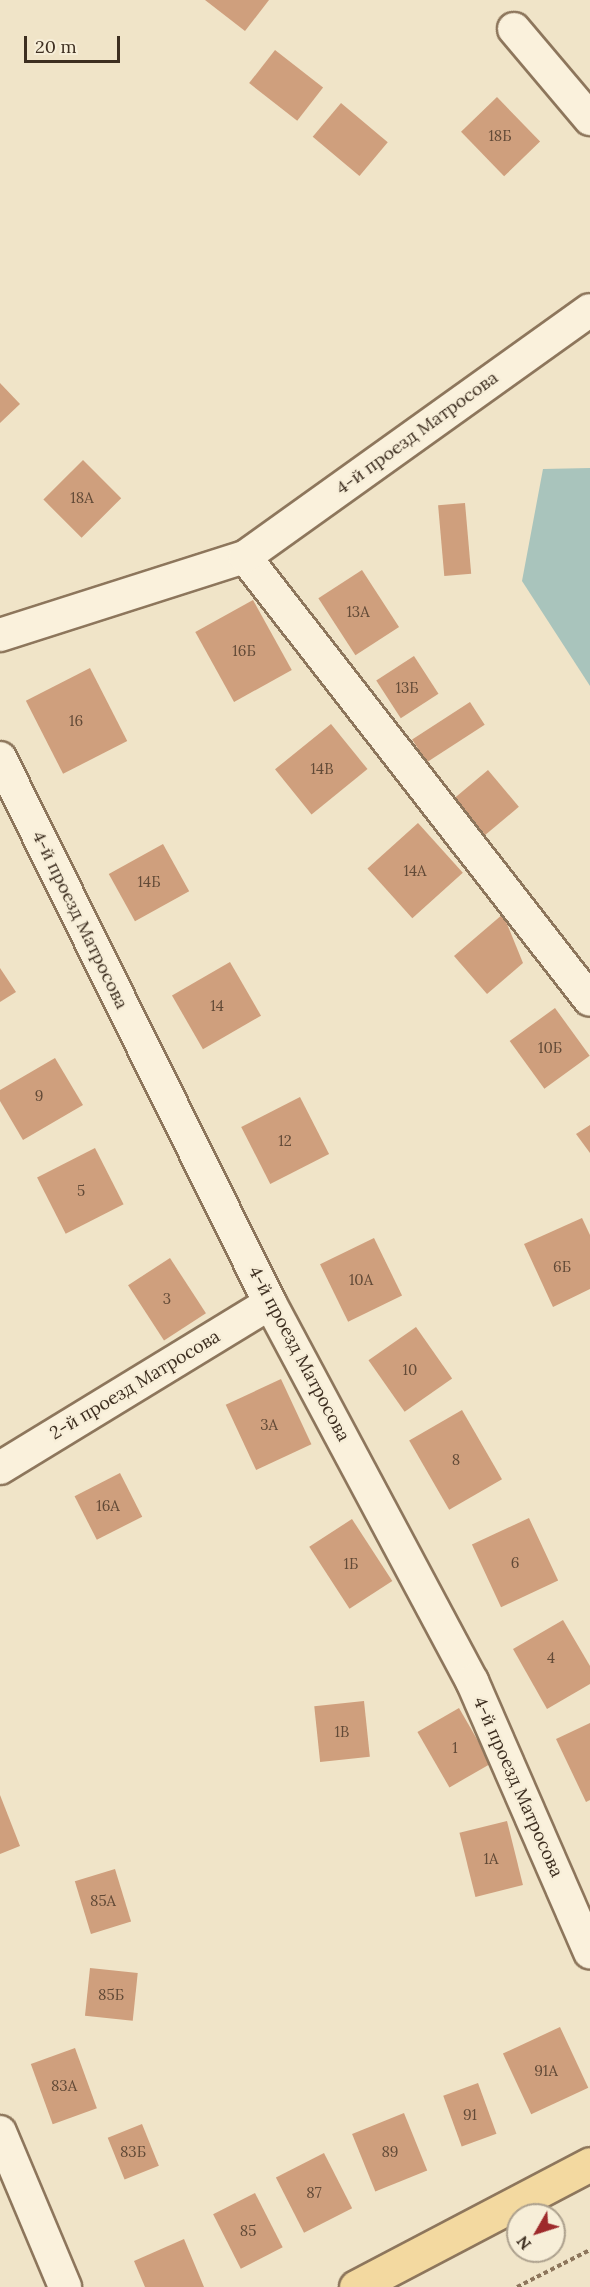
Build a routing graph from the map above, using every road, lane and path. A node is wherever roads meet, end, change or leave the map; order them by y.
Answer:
1 (514, 29) dead end
2 (590, 119) edge
3 (590, 310) edge
4 (245, 557) junction
5 (0, 635) edge
6 (0, 758) edge
7 (590, 1000) edge
8 (270, 1303) junction
9 (0, 1468) edge
10 (590, 1953) edge
11 (0, 2132) edge
12 (590, 2164) edge
13 (590, 2250) edge
14 (65, 2287) edge
15 (356, 2287) edge
16 (518, 2287) edge

1 - 2 street
3 - 4 street, 4-й проезд Матросова
4 - 5 street, 4-й проезд Матросова
4 - 7 street
6 - 8 street, 4-й проезд Матросова
8 - 9 street, 2-й проезд Матросова
8 - 10 street, 4-й проезд Матросова
11 - 14 street
12 - 15 main road
13 - 16 path

